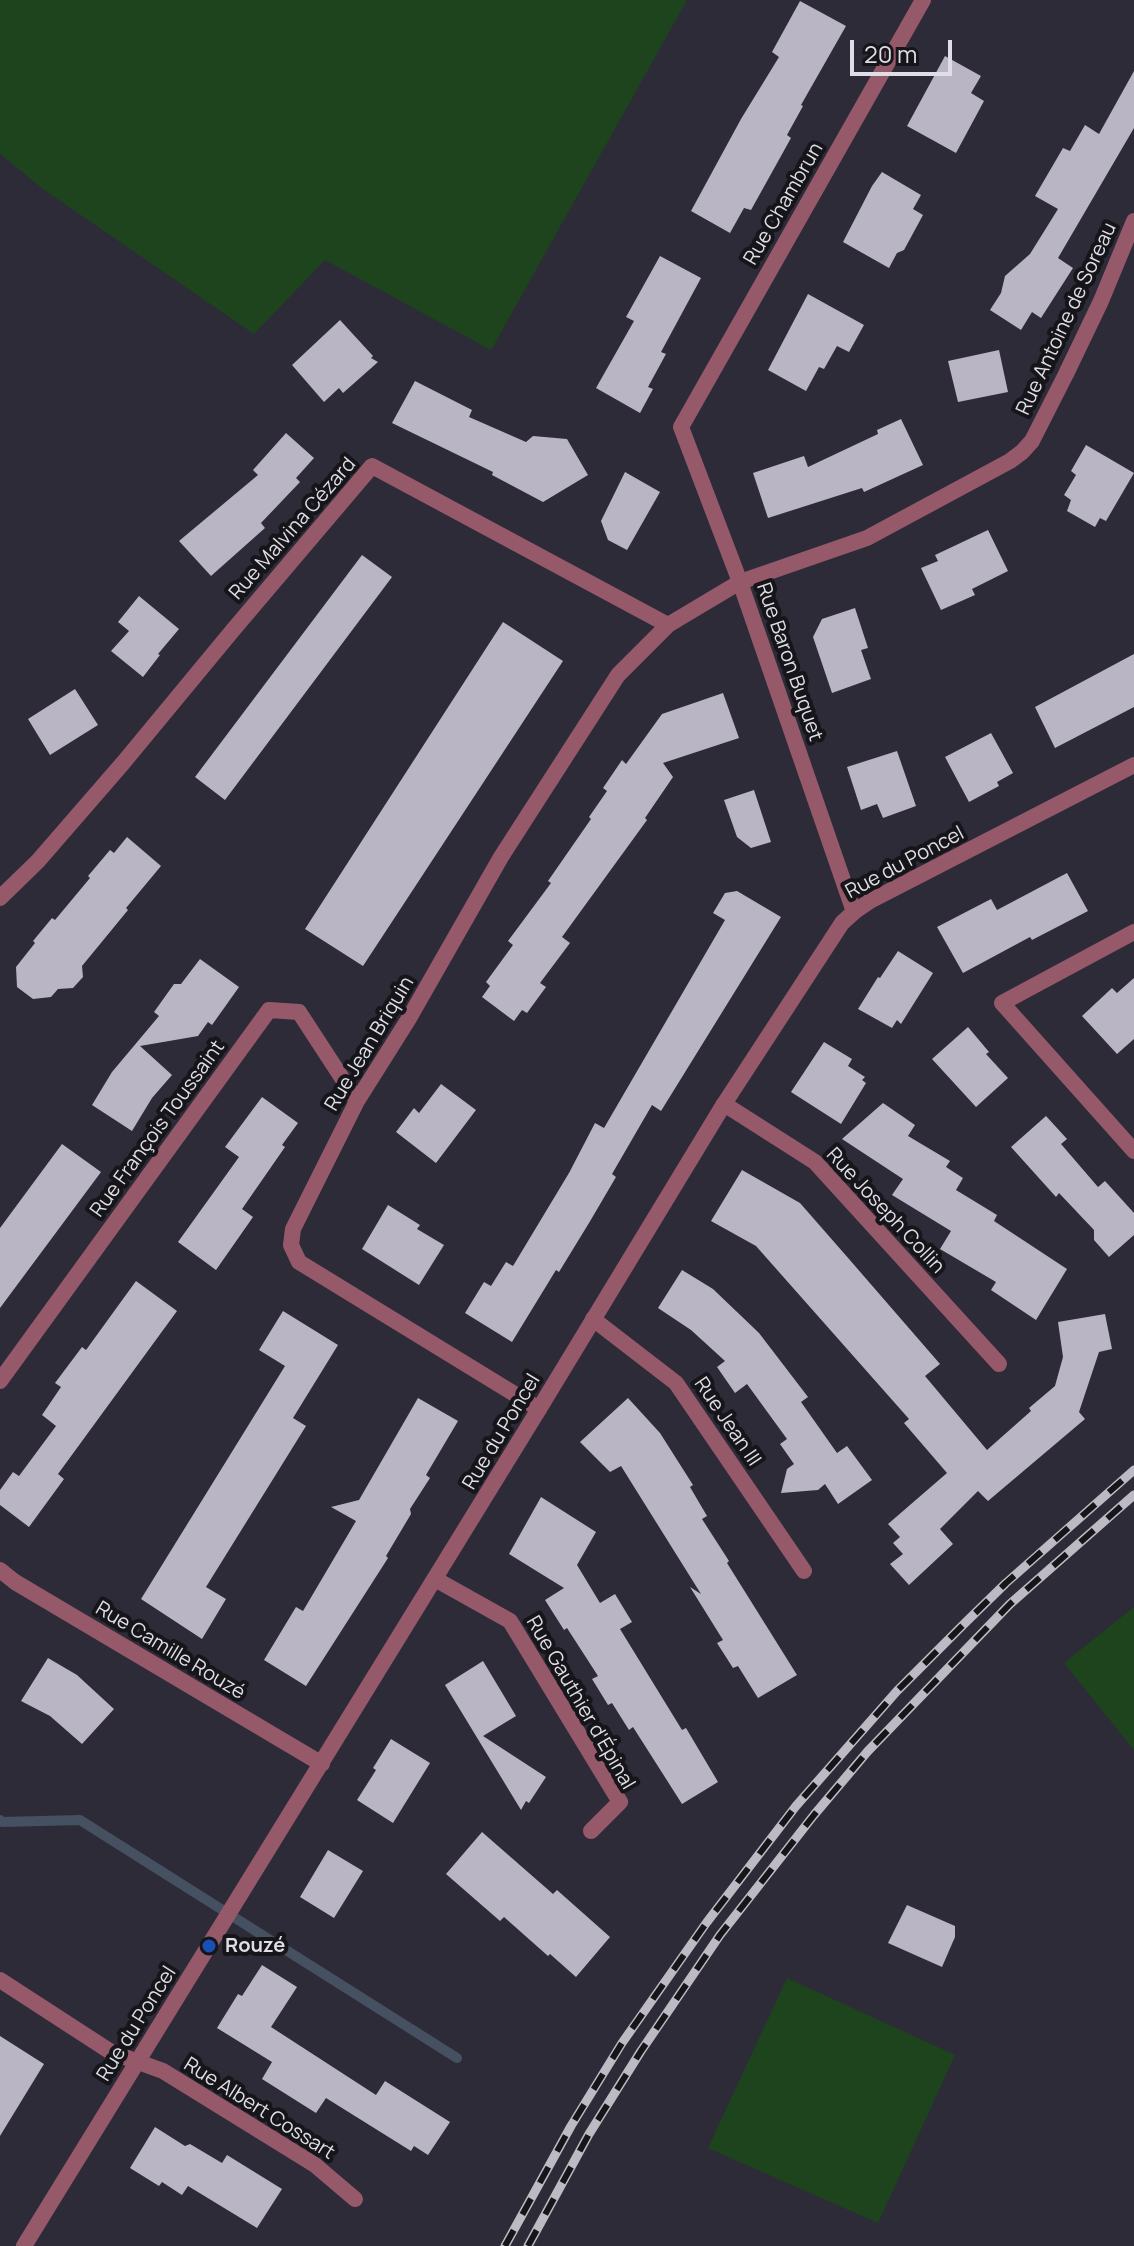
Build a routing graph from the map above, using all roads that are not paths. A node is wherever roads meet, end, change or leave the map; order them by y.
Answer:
1 (923, 0) edge
2 (1134, 221) edge
3 (681, 427) joint
4 (740, 582) junction
5 (668, 625) junction
6 (1134, 765) edge
7 (0, 898) edge
8 (854, 912) junction
9 (1134, 932) edge
10 (357, 1101) junction
11 (724, 1104) junction
12 (1134, 1151) edge
13 (593, 1319) junction
14 (999, 1364) dead end
15 (0, 1381) edge
16 (539, 1409) junction
17 (0, 1570) edge
18 (804, 1571) dead end
19 (435, 1579) junction
20 (322, 1764) junction
21 (591, 1831) dead end
22 (0, 1980) edge
23 (137, 2062) junction
24 (355, 2199) dead end
25 (24, 2246) edge

1 - 3 street, Rue Chambrun
2 - 4 street, Rue Antoine de Soreau
3 - 4 street, Rue Baron Buquet
4 - 5 street
4 - 8 street, Rue Baron Buquet
5 - 7 street, Rue Malvina Cézard
5 - 10 street, Rue Jean Briquin
6 - 8 street, Rue du Poncel
8 - 11 street, Rue du Poncel
9 - 12 street
10 - 15 street, Rue François Toussaint
10 - 16 street, Rue Jean Briquin
11 - 13 street, Rue du Poncel
11 - 14 street, Rue Joseph Collin
13 - 16 street, Rue du Poncel
13 - 18 street, Rue Jean III
16 - 19 street, Rue du Poncel
17 - 20 street, Rue Camille Rouzé
19 - 20 street, Rue du Poncel
19 - 21 street, Rue Gauthier d'Épinal
20 - 23 street, Rue du Poncel
22 - 23 street, Rue Albert Cossart
23 - 24 street, Rue Albert Cossart
23 - 25 street, Rue du Poncel

